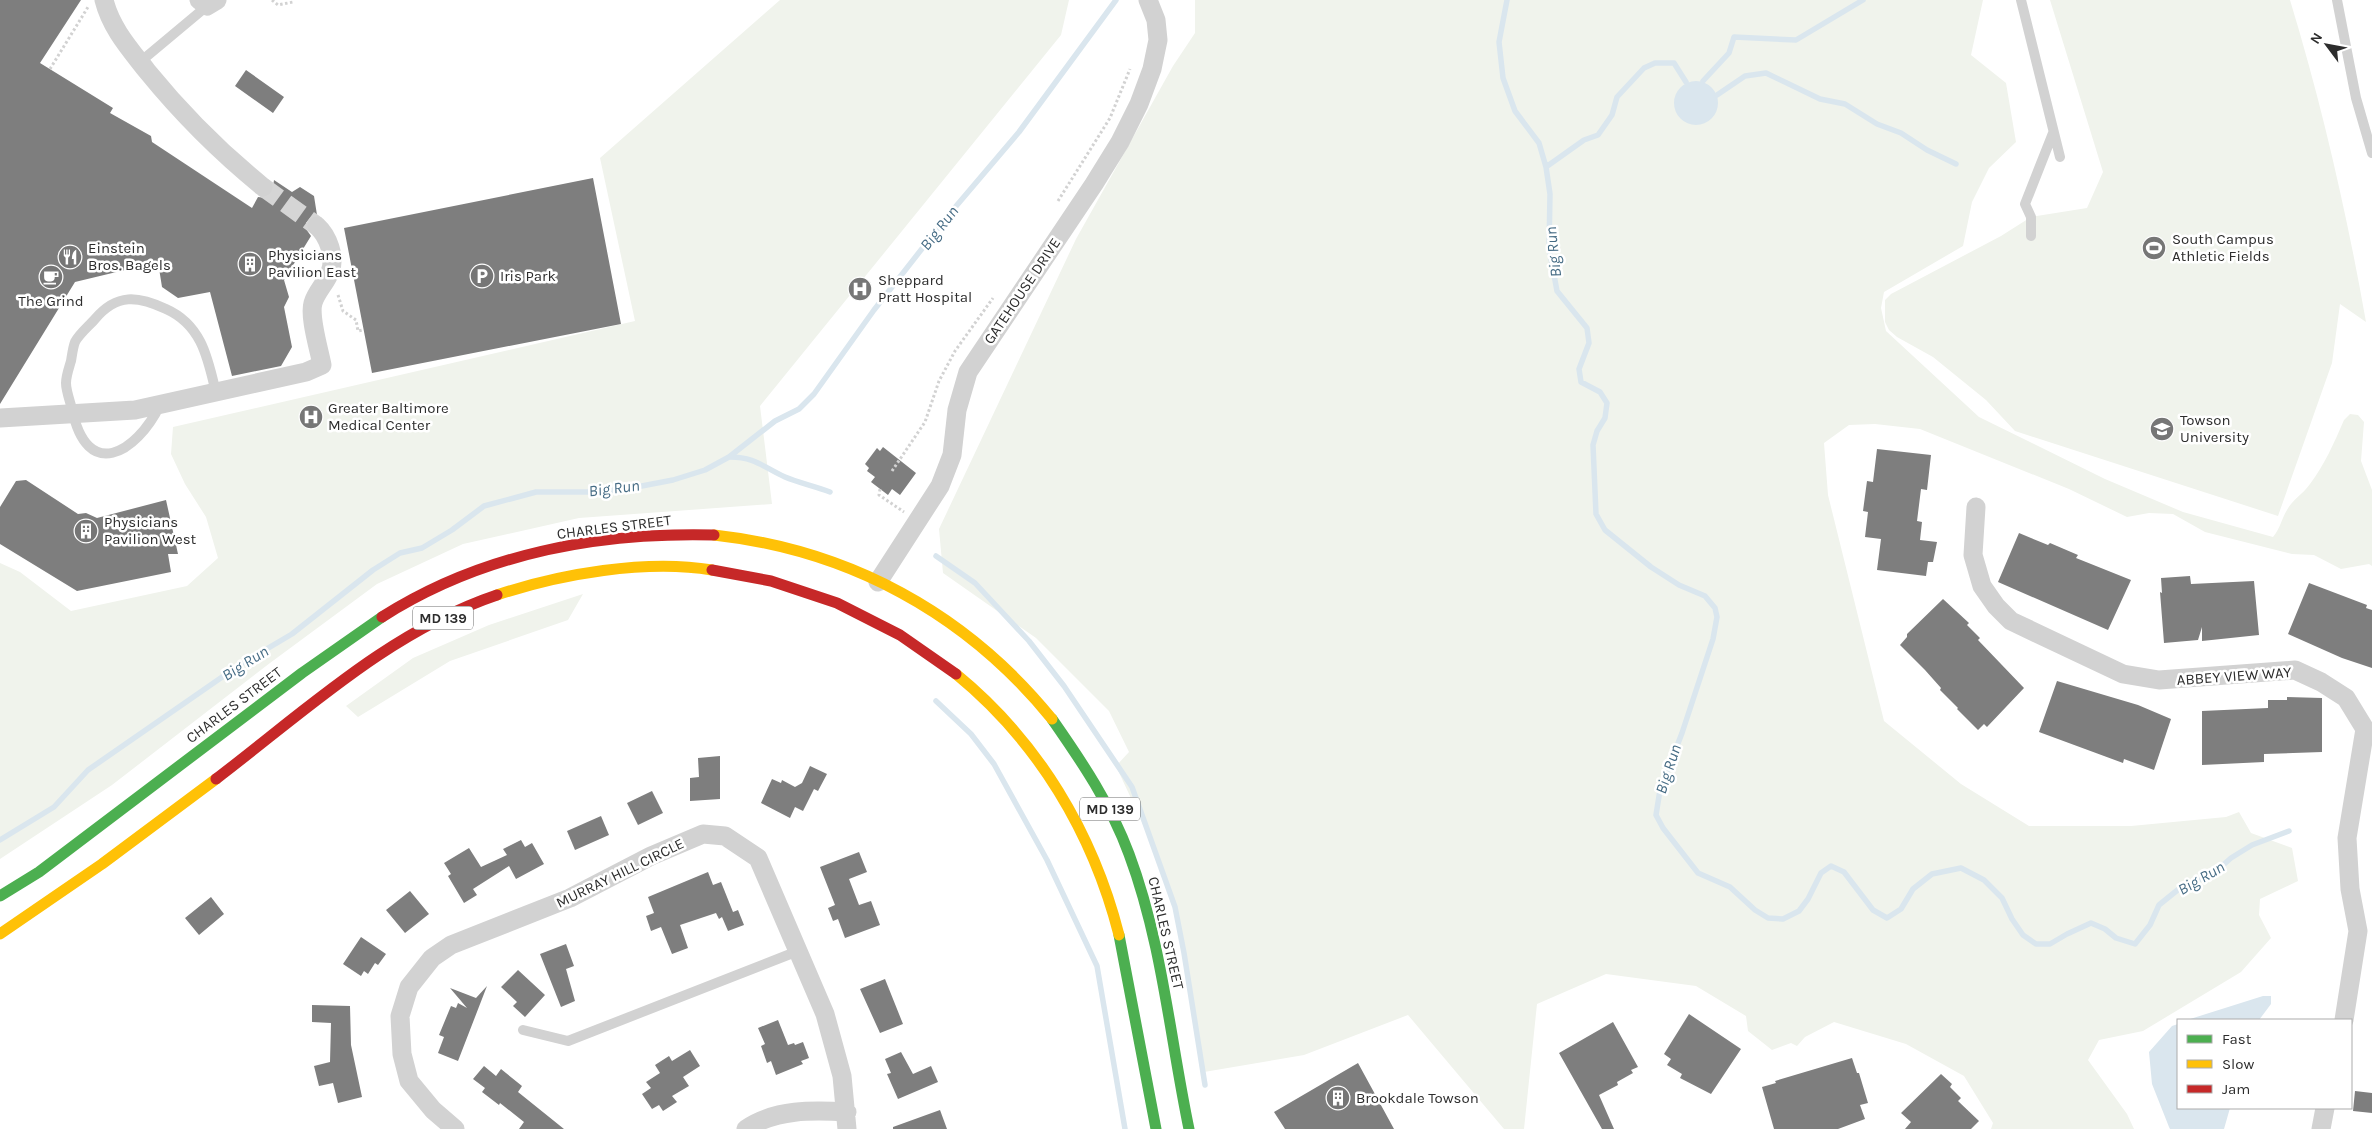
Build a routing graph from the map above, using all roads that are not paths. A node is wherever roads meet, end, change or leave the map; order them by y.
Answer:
1 (104, 0) edge
2 (1148, 0) edge
3 (2021, 0) edge
4 (2337, 0) edge
5 (208, 2) edge
6 (140, 62) junction
7 (2053, 133) junction
8 (2372, 153) edge
9 (2060, 156) dead end
10 (262, 187) tunnel mouth
11 (317, 226) tunnel mouth
12 (2032, 236) dead end
13 (216, 393) junction
14 (160, 405) junction
15 (73, 416) junction
16 (0, 418) edge
17 (1976, 508) dead end
18 (700, 558) dead end
19 (676, 568) junction
20 (869, 584) junction
21 (887, 599) dead end
22 (954, 659) dead end
23 (955, 673) junction
24 (0, 896) edge
25 (0, 934) edge
26 (798, 950) junction
27 (2344, 1019) edge
28 (523, 1030) dead end
29 (2325, 1109) edge
30 (847, 1120) edge
31 (455, 1129) edge
32 (746, 1129) edge
33 (1156, 1129) edge
34 (1189, 1129) edge
35 (2321, 1129) edge

1 - 6 street
2 - 20 street, GATEHOUSE DRIVE
3 - 7 lane
4 - 8 lane
5 - 6 lane
6 - 10 street
7 - 9 lane
7 - 12 lane
11 - 13 street
13 - 14 street
13 - 15 lane
14 - 15 street
14 - 15 lane
15 - 16 street
17 - 27 street, ABBEY VIEW WAY
18 - 19 main road
19 - 23 main road, MD 139
19 - 25 main road, MD 139
20 - 21 main road
20 - 24 main road, CHARLES STREET / MD 139
20 - 34 main road, CHARLES STREET / MD 139
22 - 23 main road
23 - 33 main road, MD 139
26 - 28 lane
26 - 30 street, MURRAY HILL CIRCLE
26 - 31 street, MURRAY HILL CIRCLE
29 - 35 street
30 - 32 street, MURRAY HILL CIRCLE

